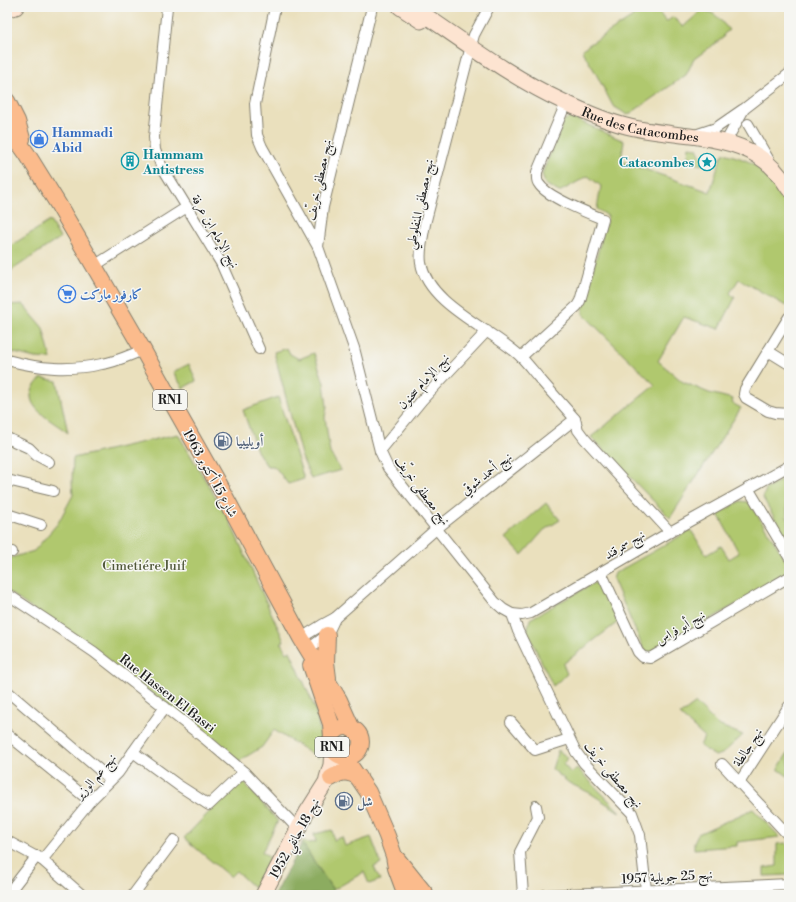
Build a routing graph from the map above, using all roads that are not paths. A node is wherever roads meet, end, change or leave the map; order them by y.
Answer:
1 (16, 7) edge
2 (167, 7) edge
3 (275, 7) edge
4 (372, 7) edge
5 (400, 7) edge
6 (413, 7) edge
7 (489, 7) edge
8 (7, 9) edge
9 (470, 49) junction
10 (789, 74) edge
11 (7, 101) edge
12 (566, 103) junction
13 (746, 108) junction
14 (748, 124) junction
15 (7, 126) edge
16 (690, 136) junction
17 (733, 144) junction
18 (27, 154) junction
19 (776, 172) junction
20 (789, 189) edge
21 (187, 207) junction
22 (318, 247) junction
23 (94, 266) junction
24 (789, 317) edge
25 (487, 331) junction
26 (259, 349) dead end
27 (143, 350) junction
28 (768, 351) junction
29 (521, 357) junction
30 (7, 360) edge
31 (789, 364) edge
32 (789, 414) edge
33 (575, 419) junction
34 (7, 438) edge
35 (380, 452) junction
36 (48, 462) dead end
37 (789, 466) edge
38 (7, 480) edge
39 (748, 488) junction
40 (53, 491) dead end
41 (7, 514) edge
42 (41, 525) dead end
43 (436, 529) junction
44 (670, 532) junction
45 (789, 557) edge
46 (602, 572) junction
47 (789, 577) edge
48 (8, 596) edge
49 (512, 614) junction
50 (335, 618) junction
51 (327, 635) junction
52 (304, 644) junction
53 (328, 682) junction
54 (7, 691) edge
55 (789, 706) edge
56 (165, 707) junction
57 (511, 722) dead end
58 (352, 729) junction
59 (7, 734) edge
60 (569, 739) junction
61 (360, 746) junction
62 (336, 747) junction
63 (132, 752) junction
64 (722, 764) dead end
65 (244, 772) junction
66 (359, 777) junction
67 (110, 779) junction
68 (328, 780) junction
69 (740, 782) junction
70 (368, 792) junction
71 (90, 801) junction
72 (536, 806) dead end
73 (298, 830) junction
74 (789, 836) edge
75 (174, 840) dead end
76 (7, 841) edge
77 (394, 856) junction
78 (39, 858) junction
79 (789, 884) edge
80 (646, 890) junction
81 (565, 894) edge
82 (7, 895) edge
83 (82, 895) edge
84 (132, 895) edge
85 (263, 895) edge
86 (406, 895) edge
87 (419, 895) edge
88 (425, 895) edge
89 (523, 895) edge
90 (545, 895) edge

1 - 8 main road
2 - 21 street, نهج الإمام ابن عرفة
3 - 22 street
4 - 22 street, نهج مصطفى خريّف
5 - 9 main road, Rue des Catacombes
6 - 9 main road, Rue des Catacombes
7 - 9 street, نهج مصطفى المنفلوطي
9 - 12 main road, Rue des Catacombes
9 - 25 street, نهج مصطفى المنفلوطي
10 - 13 street
11 - 18 main road, شارع 15 أكتوبر 1963 / RN1
12 - 16 main road, Rue des Catacombes
12 - 29 street
13 - 14 street
13 - 16 street
13 - 17 street
14 - 17 street
14 - 19 street
15 - 18 main road, شارع 15 أكتوبر 1963 / RN1
16 - 17 main road, Rue des Catacombes
17 - 19 main road, Rue des Catacombes
18 - 23 main road, شارع 15 أكتوبر 1963 / RN1
19 - 20 main road, Rue des Catacombes
21 - 23 street
21 - 26 street, نهج الإمام ابن عرفة
22 - 35 street, نهج مصطفى خريّف
23 - 27 main road, شارع 15 أكتوبر 1963 / RN1
24 - 28 street
25 - 29 street, نهج مصطفى المنفلوطي
25 - 35 street, نهج الإمام سحنون
27 - 30 street
27 - 52 main road, شارع 15 أكتوبر 1963 / RN1
28 - 31 street
28 - 32 street
29 - 33 street, نهج مصطفى المنفلوطي
33 - 43 street, نهج أحمد شوقي
33 - 44 street
34 - 36 street
35 - 43 street, نهج مصطفى خريّف
37 - 39 street, نهج سمرقند
38 - 40 street
39 - 44 street, نهج سمرقند
39 - 45 street
41 - 42 street
43 - 49 street, نهج مصطفى خريّف
43 - 50 street, نهج أحمد شوقي
44 - 46 street, نهج سمرقند
46 - 47 street, نهج أبو فراس
46 - 49 street, نهج سمرقند
48 - 56 street, Rue Hassen El Basri
49 - 60 street, نهج مصطفى خريّف
50 - 51 street, نهج أحمد شوقي
50 - 52 street
51 - 52 street, نهج أحمد شوقي
51 - 53 main road
52 - 53 main road, شارع 15 أكتوبر 1963 / RN1
52 - 62 main road, شارع 15 أكتوبر 1963 / RN1
53 - 58 main road, شارع 15 أكتوبر 1963 / RN1
54 - 67 street
55 - 69 street, نهج جالطة
56 - 63 street, نهج عم الوزير
56 - 65 street, Rue Hassen El Basri
57 - 60 street
58 - 61 main road, RN1
58 - 62 main road, RN1
59 - 71 street
60 - 80 street, نهج مصطفى خريّف
61 - 62 main road, RN1
61 - 70 main road, RN1
62 - 66 main road, شارع 15 أكتوبر 1963 / RN1
62 - 68 main road, نهج 18 جانفي 1952
63 - 65 street
63 - 67 street, نهج عم الوزير
64 - 69 street
65 - 73 street, Rue Hassen El Basri
66 - 68 main road
66 - 70 main road, شارع 15 أكتوبر 1963 / RN1
67 - 71 street, نهج عم الوزير
68 - 73 main road, نهج 18 جانفي 1952
69 - 74 street, نهج جالطة
70 - 77 main road, RN1
71 - 78 street, نهج عم الوزير
72 - 89 street
73 - 85 main road, نهج 18 جانفي 1952
75 - 84 street
76 - 78 street
77 - 86 main road, RN1
77 - 88 main road, RN1
78 - 82 street, نهج عم الوزير
78 - 83 street
79 - 80 street, نهج 25 جويلية 1957
80 - 81 street, نهج 25 جويلية 1957
81 - 90 street, نهج 25 جويلية 1957
87 - 88 main road, RN1

